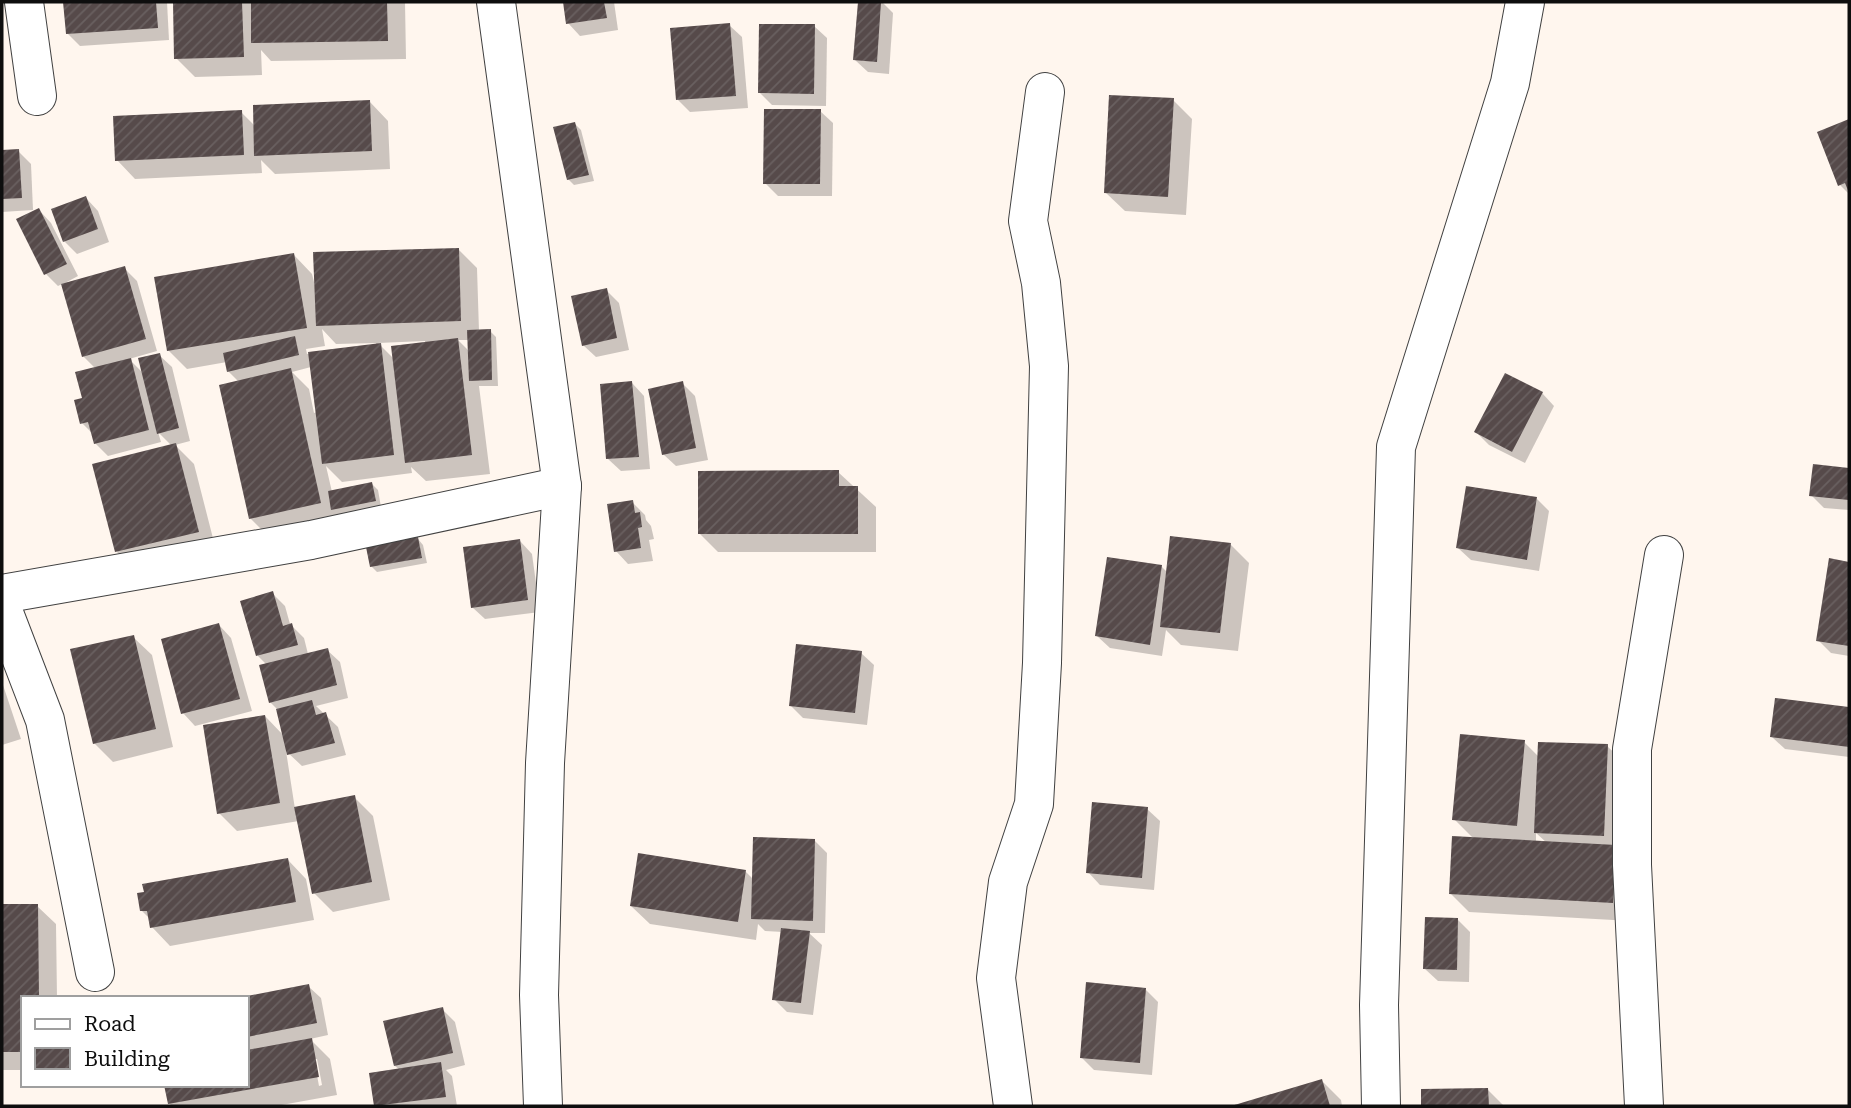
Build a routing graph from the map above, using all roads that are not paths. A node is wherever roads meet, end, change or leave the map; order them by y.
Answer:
1 (24, 2) edge
2 (496, 2) edge
3 (1525, 2) edge
4 (1045, 92) dead end
5 (37, 96) dead end
6 (562, 486) junction
7 (1664, 555) dead end
8 (2, 594) edge
9 (2, 608) edge
10 (95, 972) dead end
11 (543, 1106) edge
12 (1013, 1106) edge
13 (1381, 1106) edge
14 (1644, 1106) edge

1 - 5 street
2 - 6 street
3 - 13 street
4 - 12 street
6 - 8 street
6 - 11 street
7 - 14 street
9 - 10 street

